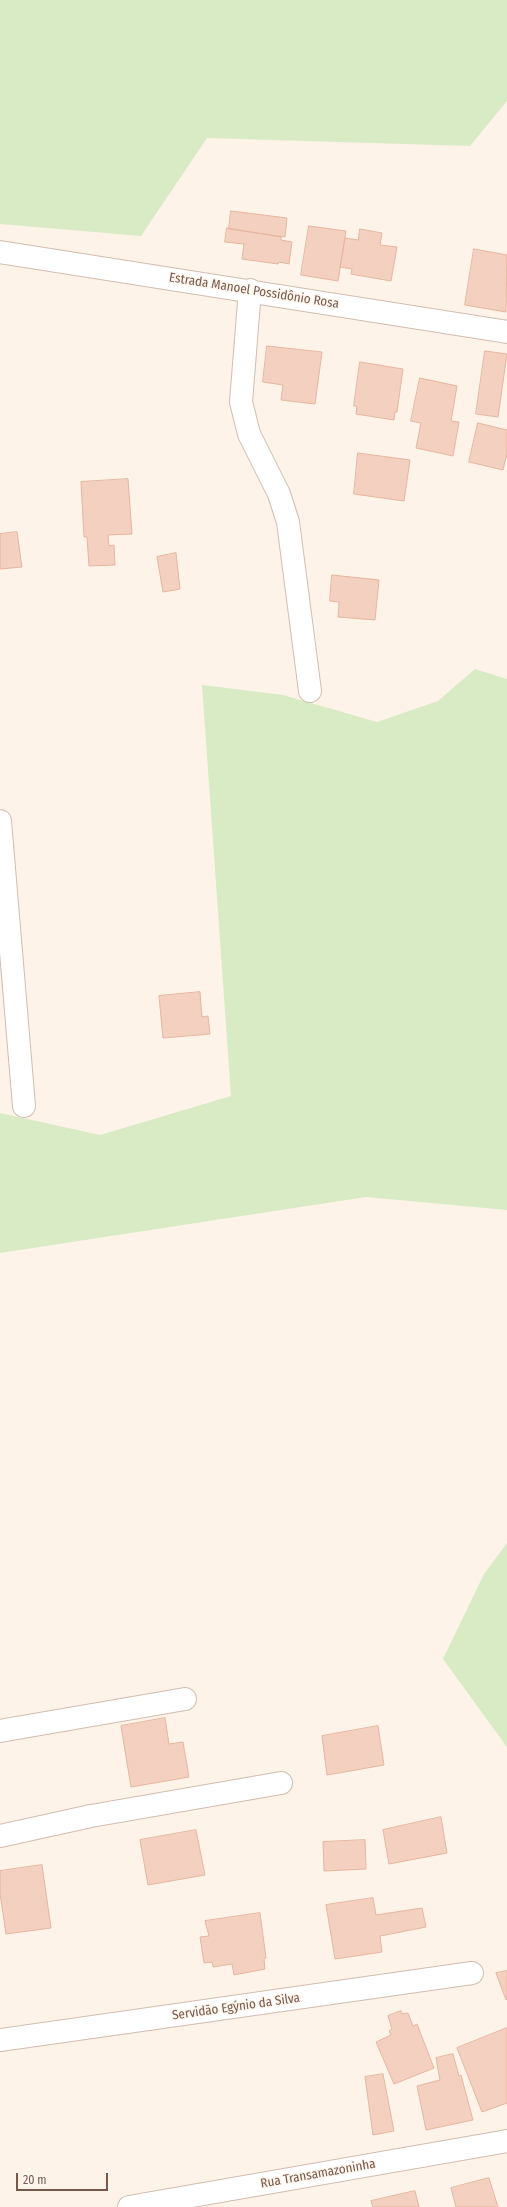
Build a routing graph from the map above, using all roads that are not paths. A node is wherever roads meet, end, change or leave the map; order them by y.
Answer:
1 (0, 252) edge
2 (250, 290) junction
3 (507, 332) edge
4 (310, 691) dead end
5 (0, 821) edge
6 (24, 1106) dead end
7 (185, 1699) dead end
8 (0, 1731) edge
9 (282, 1783) dead end
10 (0, 1836) edge
11 (472, 1973) dead end
12 (0, 2040) edge
13 (507, 2141) edge
14 (129, 2207) edge

1 - 2 street, Estrada Manoel Possidônio Rosa
2 - 3 street, Estrada Manoel Possidônio Rosa
2 - 4 street
5 - 6 street
7 - 8 street
9 - 10 street
11 - 12 street, Servidão Egýnio da Silva
13 - 14 street, Rua Transamazoninha

